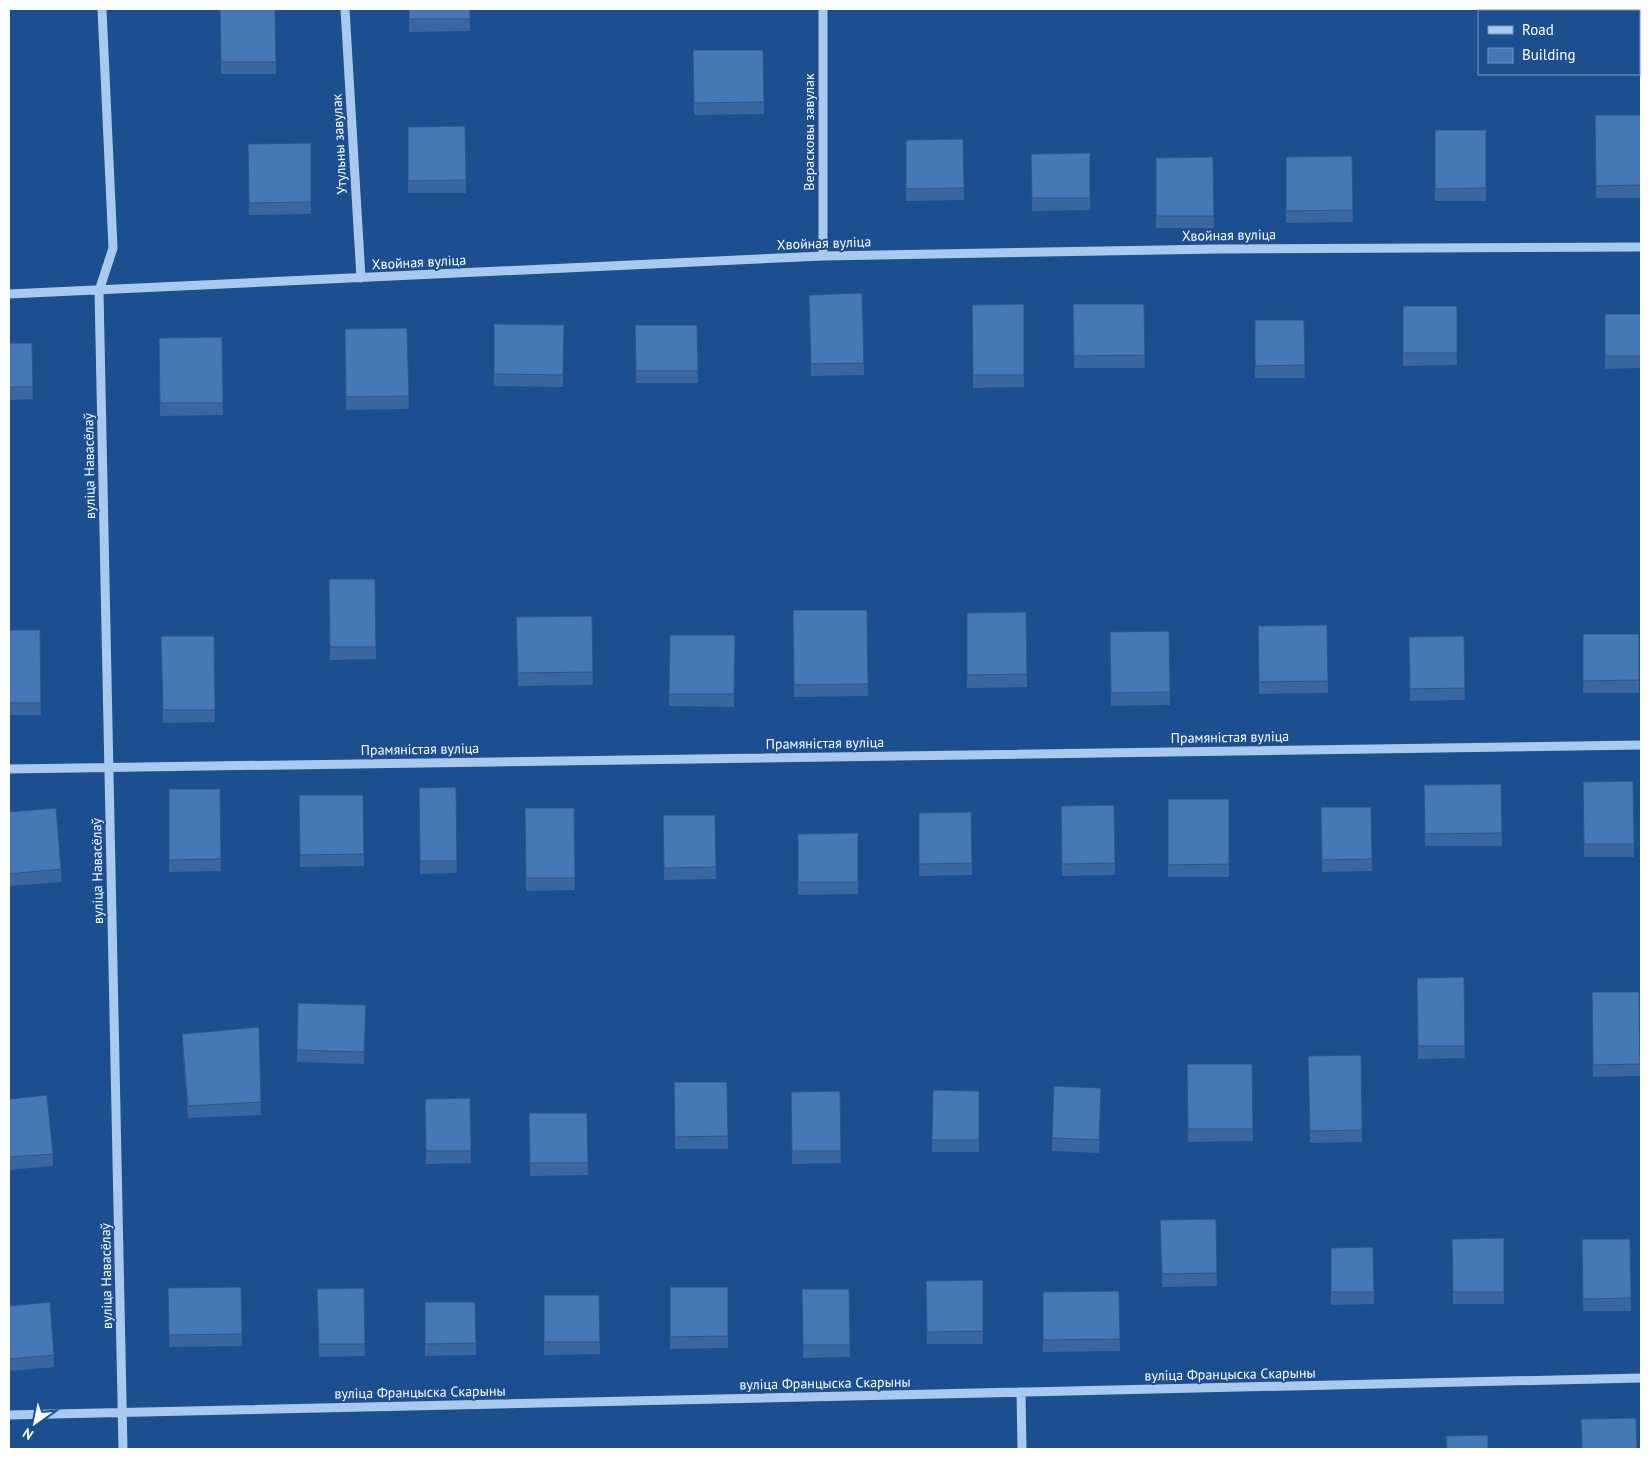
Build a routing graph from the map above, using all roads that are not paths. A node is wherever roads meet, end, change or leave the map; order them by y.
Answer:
1 (102, 9) edge
2 (344, 9) edge
3 (823, 9) edge
4 (1641, 247) edge
5 (823, 256) junction
6 (361, 278) junction
7 (98, 292) junction
8 (9, 294) edge
9 (1641, 745) edge
10 (109, 767) junction
11 (9, 769) edge
12 (1641, 1378) edge
13 (1021, 1392) junction
14 (123, 1413) junction
15 (9, 1415) edge
16 (123, 1449) edge
17 (1022, 1449) edge

1 - 7 street
2 - 6 street, Утульны завулак
3 - 5 street, Верасковы завулак
4 - 5 street, Хвойная вуліца
5 - 6 street, Хвойная вуліца
6 - 7 street, Хвойная вуліца
7 - 8 street, Хвойная вуліца
7 - 10 street, вуліца Навасёлаў
9 - 10 street, Прамяністая вуліца
10 - 11 street, Прамяністая вуліца
10 - 14 street, вуліца Навасёлаў
12 - 13 street, вуліца Францыска Скарыны
13 - 14 street, вуліца Францыска Скарыны
13 - 17 street
14 - 15 street, вуліца Францыска Скарыны
14 - 16 street, вуліца Навасёлаў

